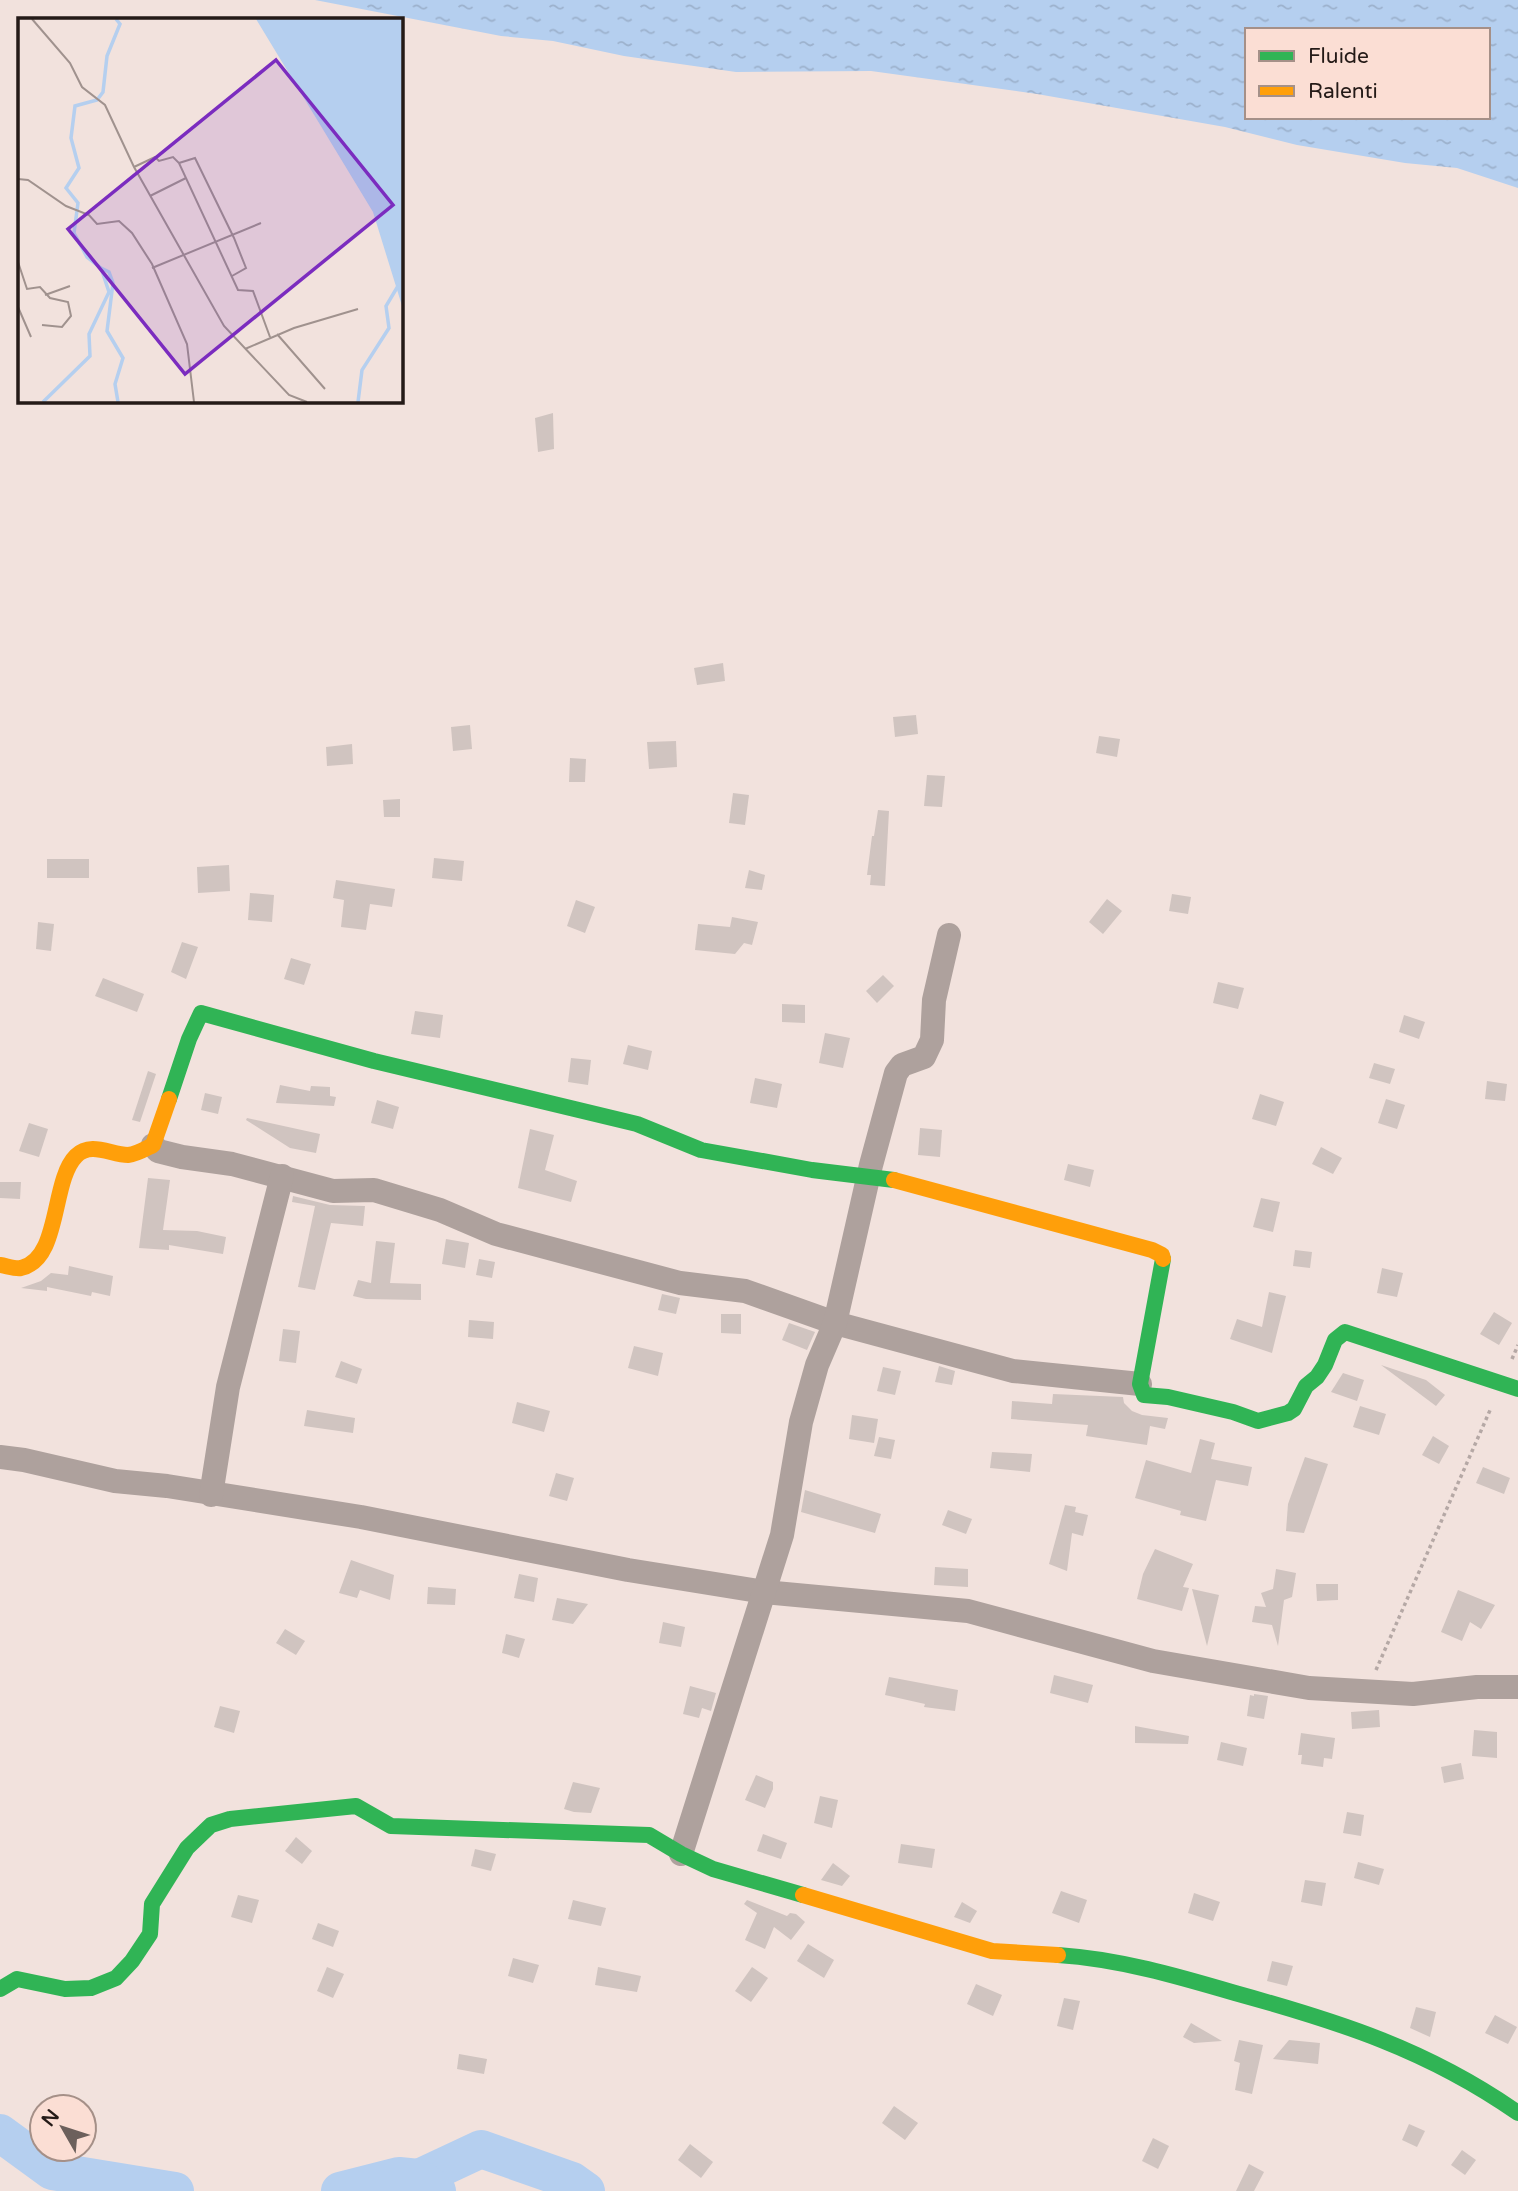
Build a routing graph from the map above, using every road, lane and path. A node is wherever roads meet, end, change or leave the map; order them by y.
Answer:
1 (949, 935) dead end
2 (153, 1145) junction
3 (282, 1176) junction
4 (870, 1178) junction
5 (0, 1265) edge
6 (835, 1323) junction
7 (1518, 1345) edge
8 (1502, 1383) junction
9 (1140, 1384) junction
10 (1518, 1388) edge
11 (0, 1457) edge
12 (211, 1495) junction
13 (764, 1592) junction
14 (1518, 1687) edge
15 (1367, 1691) junction
16 (681, 1854) junction
17 (0, 1989) edge
18 (1518, 2113) edge

1 - 4 street
2 - 3 street
2 - 4 street
2 - 5 street
3 - 6 street
3 - 12 street
4 - 6 street
4 - 9 street
6 - 9 street
6 - 13 street
7 - 8 path
8 - 9 street
8 - 10 street
8 - 15 path
11 - 12 street
12 - 13 street
13 - 15 street
13 - 16 street
14 - 15 street
16 - 17 street
16 - 18 street

